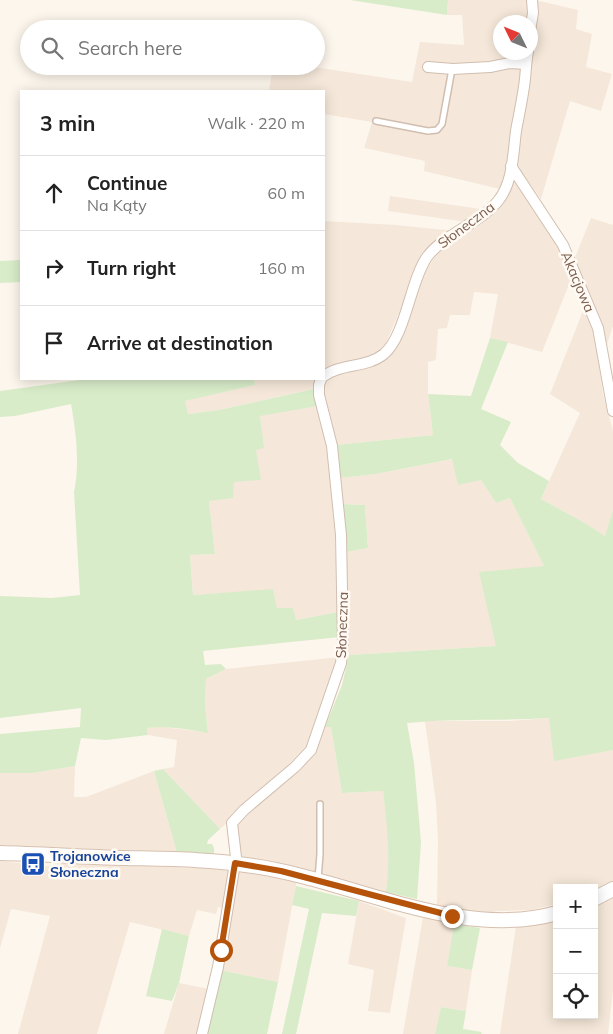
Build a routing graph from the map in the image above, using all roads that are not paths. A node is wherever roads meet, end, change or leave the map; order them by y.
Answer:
1 (532, 0) edge
2 (533, 15) edge
3 (527, 60) edge
4 (526, 64) junction
5 (428, 66) dead end
6 (452, 69) junction
7 (376, 121) dead end
8 (511, 166) junction
9 (325, 376) edge
10 (322, 380) edge
11 (613, 411) edge
12 (320, 804) dead end
13 (0, 853) edge
14 (235, 863) junction
15 (317, 881) junction
16 (613, 889) edge
17 (598, 897) edge
18 (553, 914) edge
19 (202, 1034) edge

1 - 2 street
3 - 4 street, Słoneczna
4 - 6 street
4 - 8 street, Słoneczna
5 - 6 street
6 - 7 lane
8 - 9 street, Słoneczna
8 - 11 street, Akacjowa
10 - 14 street, Słoneczna
12 - 15 lane
13 - 14 main road
14 - 15 main road
14 - 19 street
15 - 18 main road
16 - 17 main road

